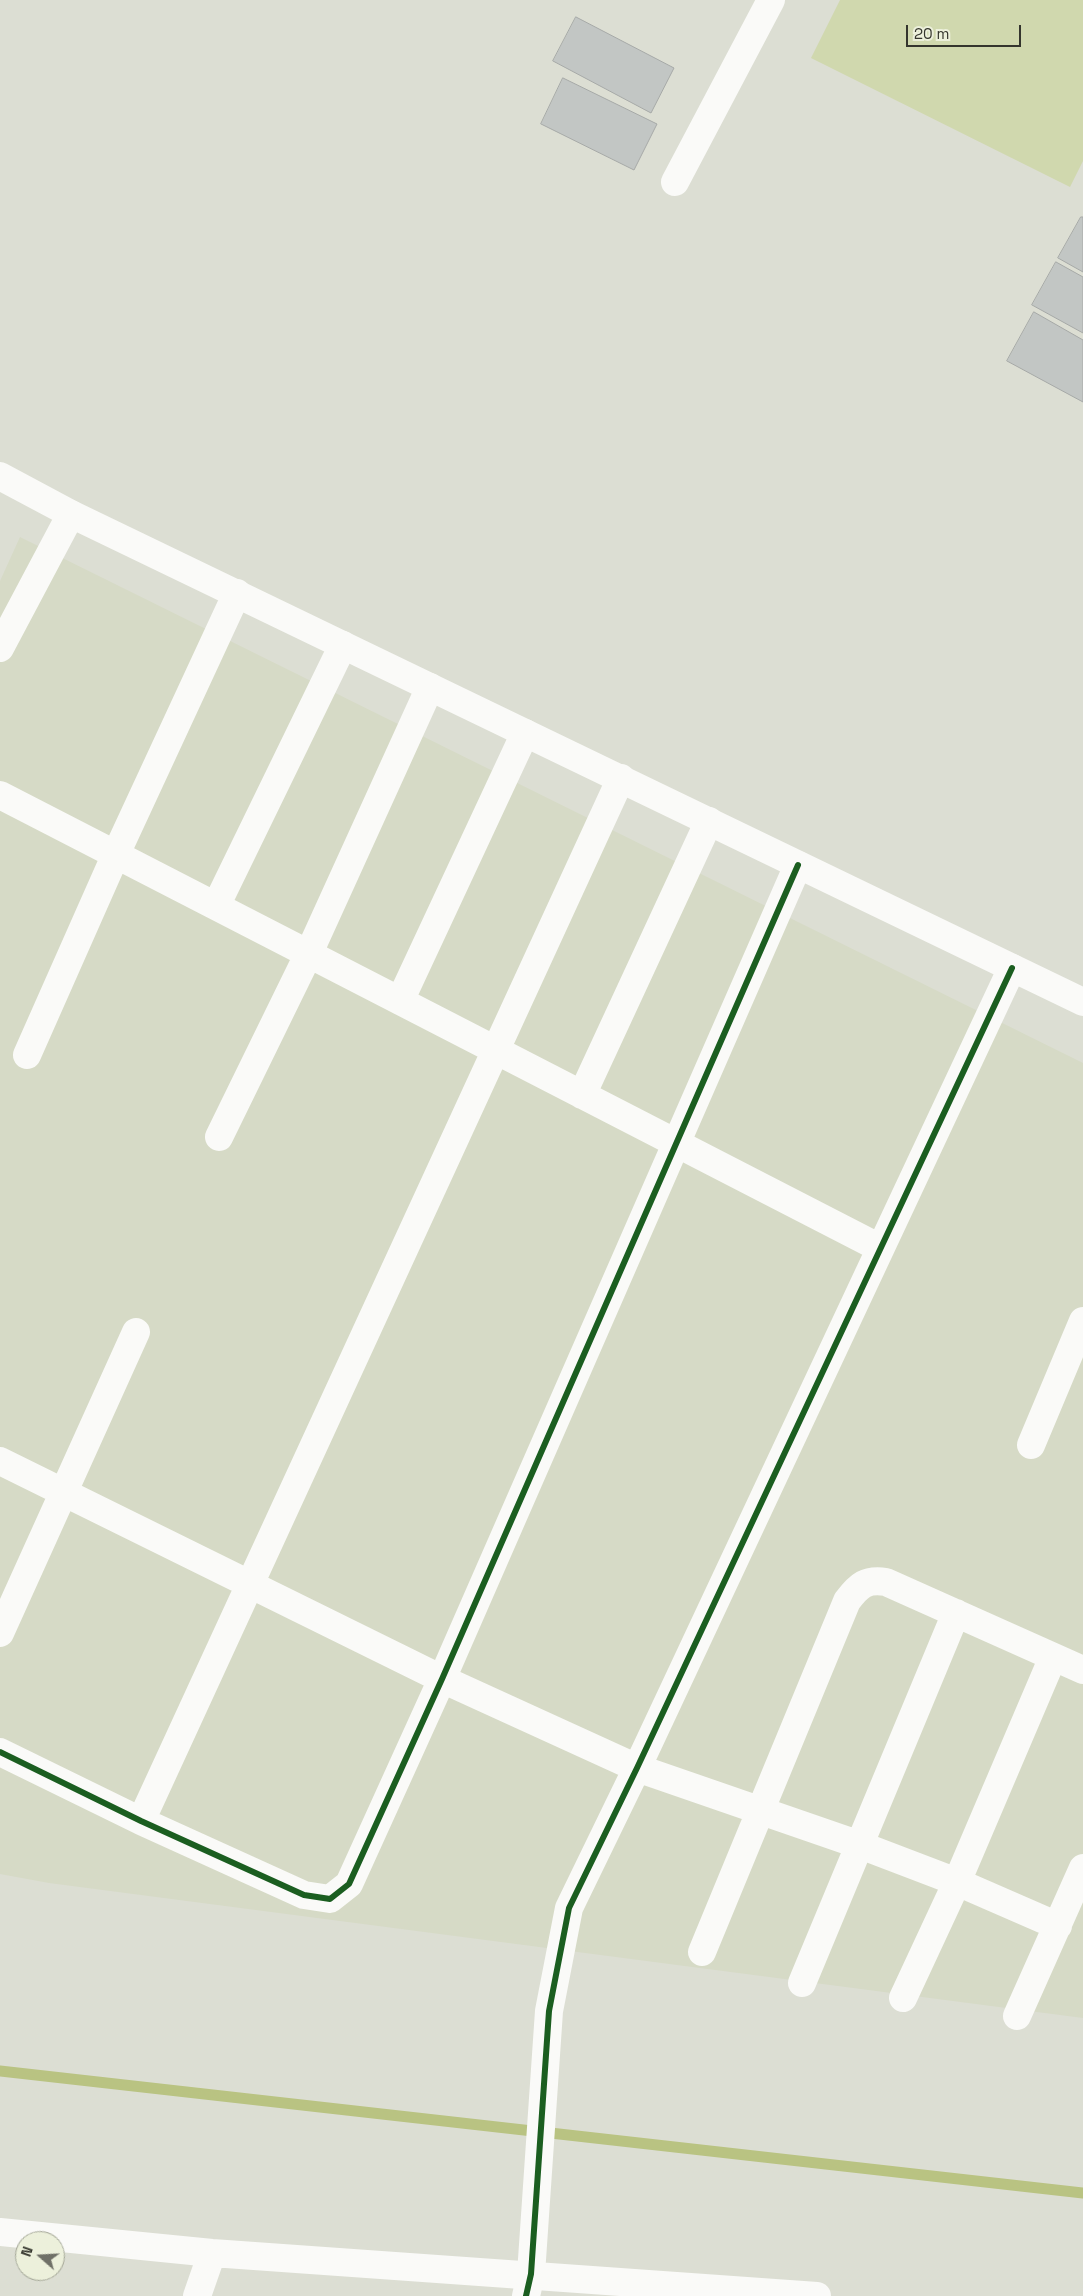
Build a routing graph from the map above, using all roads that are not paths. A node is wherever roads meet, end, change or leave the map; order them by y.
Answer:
1 (771, 0) edge
2 (674, 182) dead end
3 (0, 476) edge
4 (72, 514) junction
5 (237, 593) junction
6 (344, 645) junction
7 (0, 648) edge
8 (430, 687) junction
9 (525, 733) junction
10 (621, 778) junction
11 (0, 795) edge
12 (709, 821) junction
13 (116, 854) junction
14 (798, 864) junction
15 (216, 906) junction
16 (309, 953) junction
17 (1012, 968) junction
18 (400, 1001) junction
19 (1083, 1002) edge
20 (495, 1050) junction
21 (28, 1054) dead end
22 (582, 1095) junction
23 (219, 1137) dead end
24 (678, 1144) junction
25 (880, 1248) junction
26 (1083, 1321) edge
27 (136, 1332) dead end
28 (1031, 1445) dead end
29 (0, 1462) edge
30 (62, 1493) junction
31 (248, 1585) junction
32 (956, 1613) junction
33 (0, 1633) edge
34 (1053, 1657) junction
35 (1083, 1670) edge
36 (442, 1679) junction
37 (0, 1752) edge
38 (637, 1768) junction
39 (760, 1811) junction
40 (141, 1820) junction
41 (860, 1845) junction
42 (1083, 1868) edge
43 (957, 1882) junction
44 (1058, 1926) junction
45 (702, 1952) dead end
46 (802, 1983) dead end
47 (903, 1998) dead end
48 (1017, 2016) dead end
49 (0, 2232) edge
50 (212, 2253) junction
51 (529, 2285) edge
52 (757, 2293) edge
53 (197, 2296) edge
54 (817, 2296) edge

1 - 2 street
3 - 4 street
4 - 5 street
4 - 7 street
5 - 6 street
5 - 13 street
6 - 8 street
6 - 15 street
8 - 9 street
8 - 16 street
9 - 10 street
9 - 18 street
10 - 12 street
10 - 20 street
11 - 13 street
12 - 14 street
12 - 22 street
13 - 15 street
13 - 21 street
14 - 17 street
14 - 24 street
15 - 16 street
16 - 18 street
16 - 23 street
17 - 19 street
17 - 25 street
18 - 20 street
20 - 22 street
20 - 31 street
22 - 24 street
24 - 25 street
24 - 36 street
25 - 38 street
26 - 28 street
27 - 30 street
29 - 30 street
30 - 31 street
30 - 33 street
31 - 36 street
31 - 40 street
32 - 34 street
32 - 39 street
32 - 41 street
34 - 35 street
34 - 43 street
36 - 38 street
36 - 40 street
37 - 40 street
38 - 39 street
38 - 51 street
39 - 41 street
39 - 45 street
41 - 43 street
41 - 46 street
42 - 44 street
43 - 44 street
43 - 47 street
44 - 48 street
49 - 50 street
50 - 51 street
50 - 53 street
51 - 52 street
52 - 54 street

